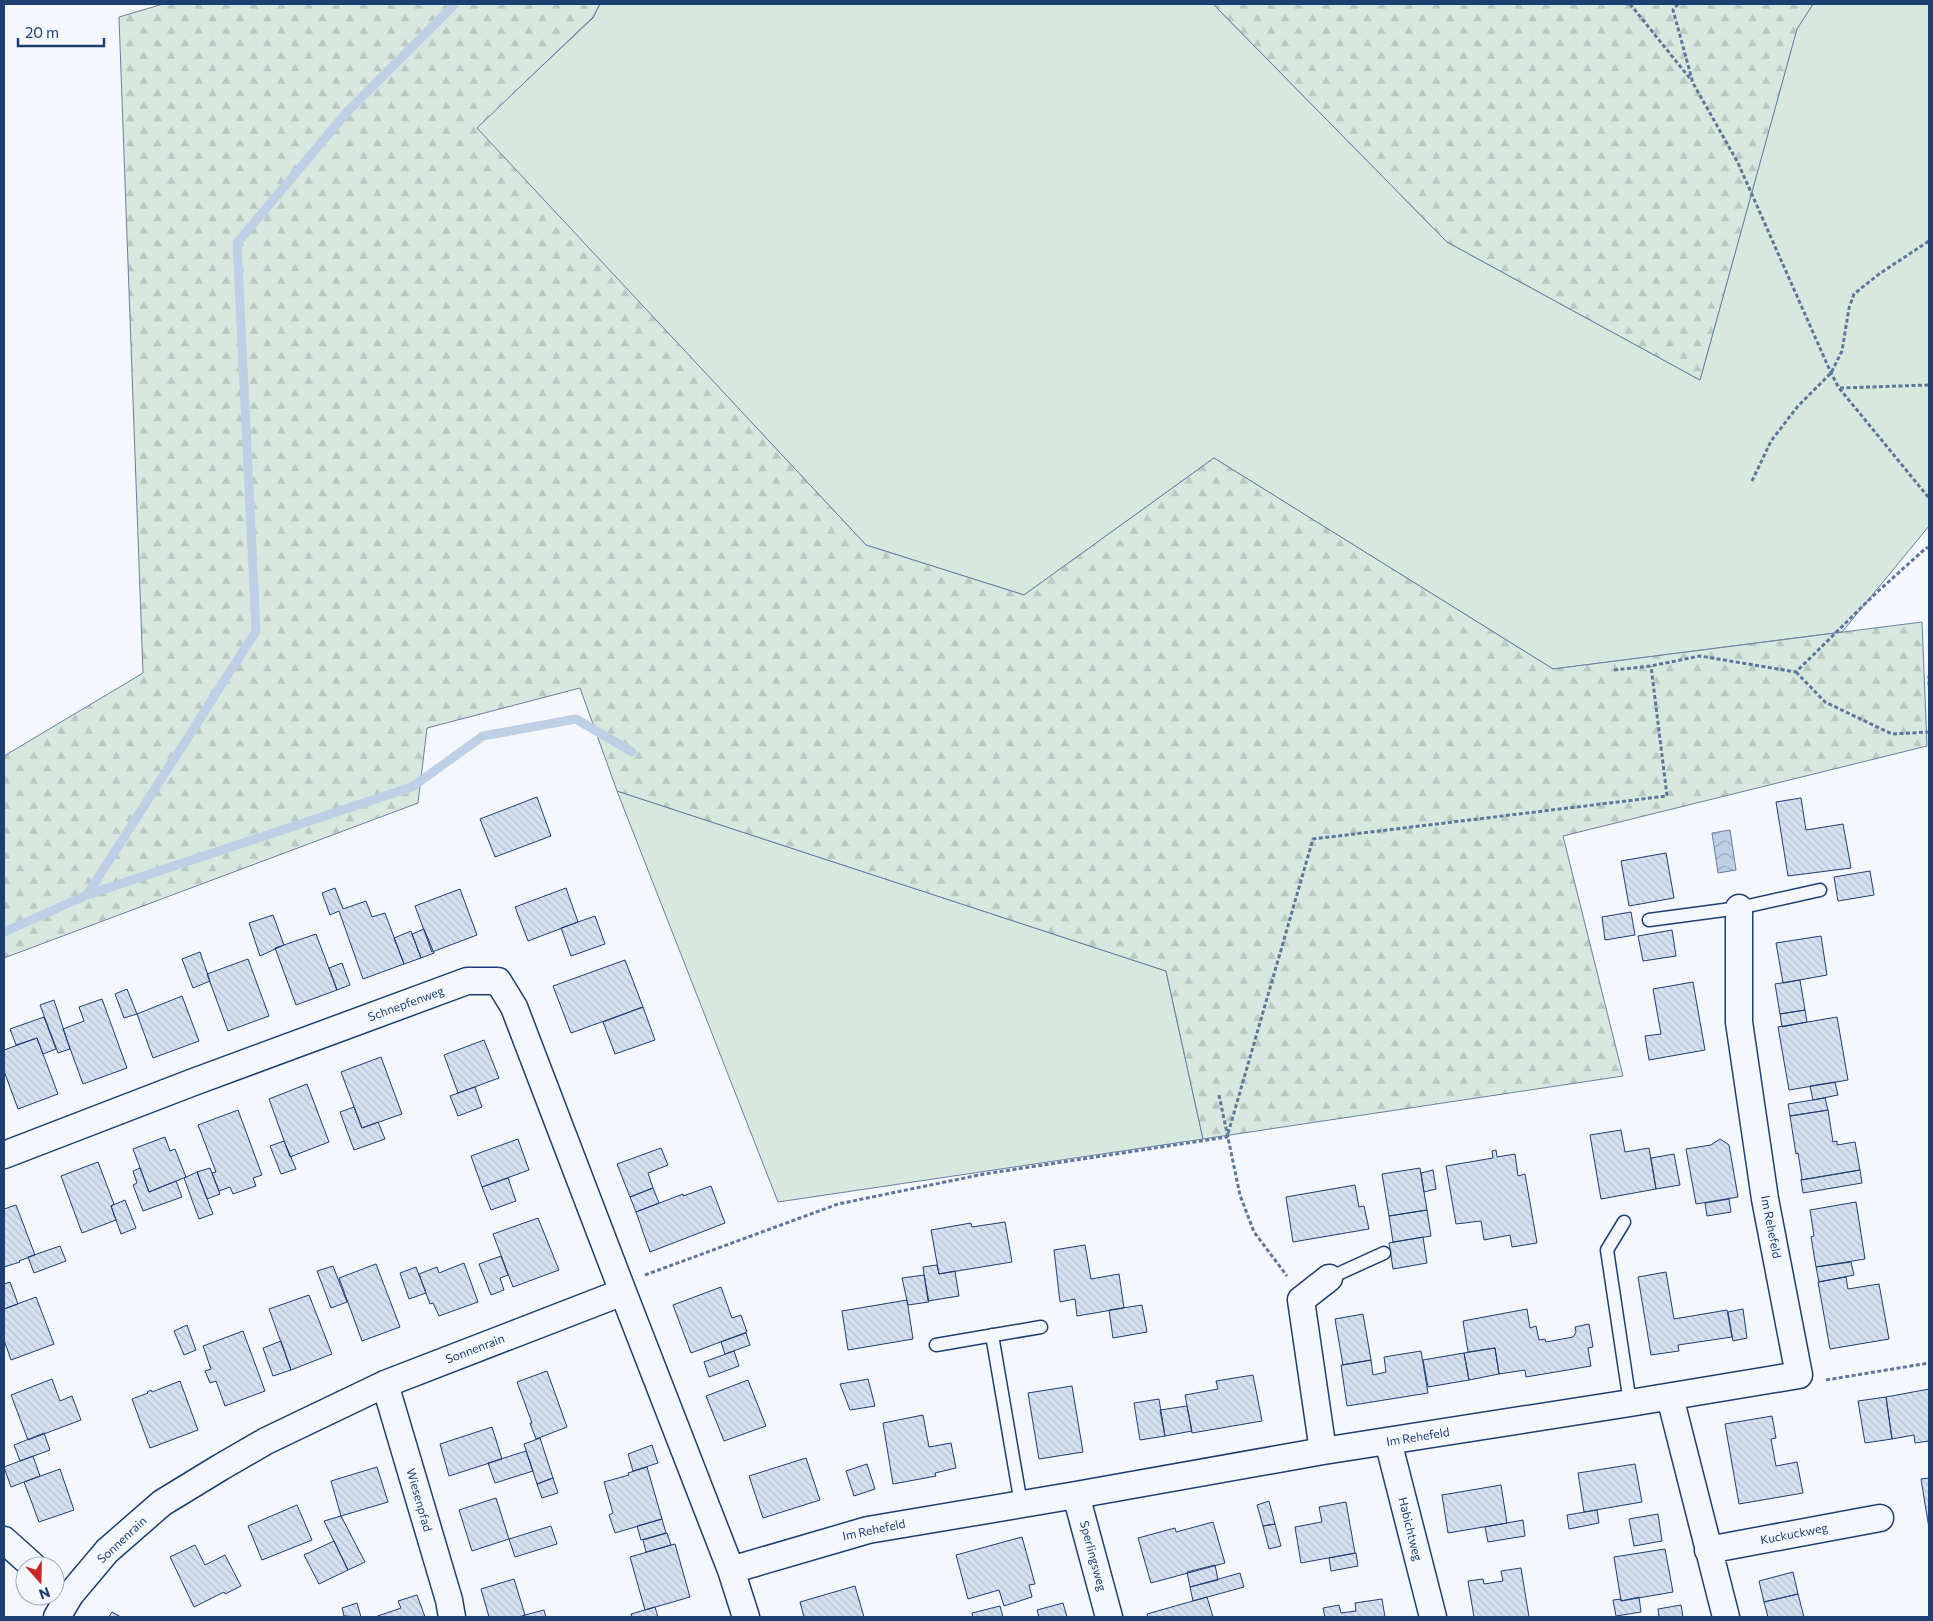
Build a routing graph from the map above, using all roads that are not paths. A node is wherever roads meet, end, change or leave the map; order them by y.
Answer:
1 (1820, 890) dead end
2 (1739, 908) junction
3 (1649, 920) dead end
4 (4, 1155) edge
5 (1624, 1222) dead end
6 (1384, 1254) dead end
7 (1329, 1278) joint
8 (622, 1288) junction
9 (1041, 1327) dead end
10 (992, 1335) junction
11 (936, 1345) dead end
12 (385, 1384) junction
13 (1670, 1397) junction
14 (1630, 1403) junction
15 (1388, 1441) junction
16 (1323, 1451) junction
17 (1076, 1495) junction
18 (1021, 1504) junction
19 (1880, 1518) dead end
20 (4, 1540) edge
21 (1708, 1550) junction
22 (22, 1556) edge
23 (731, 1570) junction
24 (65, 1587) edge
25 (452, 1617) edge
26 (746, 1617) edge
27 (1109, 1617) edge
28 (1432, 1617) edge
29 (1726, 1617) edge

1 - 2 lane
2 - 3 lane
2 - 13 street, Im Rehefeld
4 - 8 street, Schnepfenweg
5 - 14 lane
6 - 7 lane
7 - 16 street
8 - 12 street, Sonnenrain
8 - 23 street
9 - 10 lane
10 - 11 lane
10 - 18 lane
12 - 24 street, Sonnenrain
12 - 25 street, Wiesenpfad
13 - 14 street, Im Rehefeld
13 - 21 street
14 - 15 street, Im Rehefeld
15 - 16 street, Im Rehefeld
15 - 28 street, Habichtweg
16 - 17 street, Im Rehefeld
17 - 18 street, Im Rehefeld
17 - 27 street, Sperlingsweg
18 - 23 street, Im Rehefeld
19 - 21 street, Kuckuckweg
20 - 22 street
21 - 29 street
23 - 26 street

